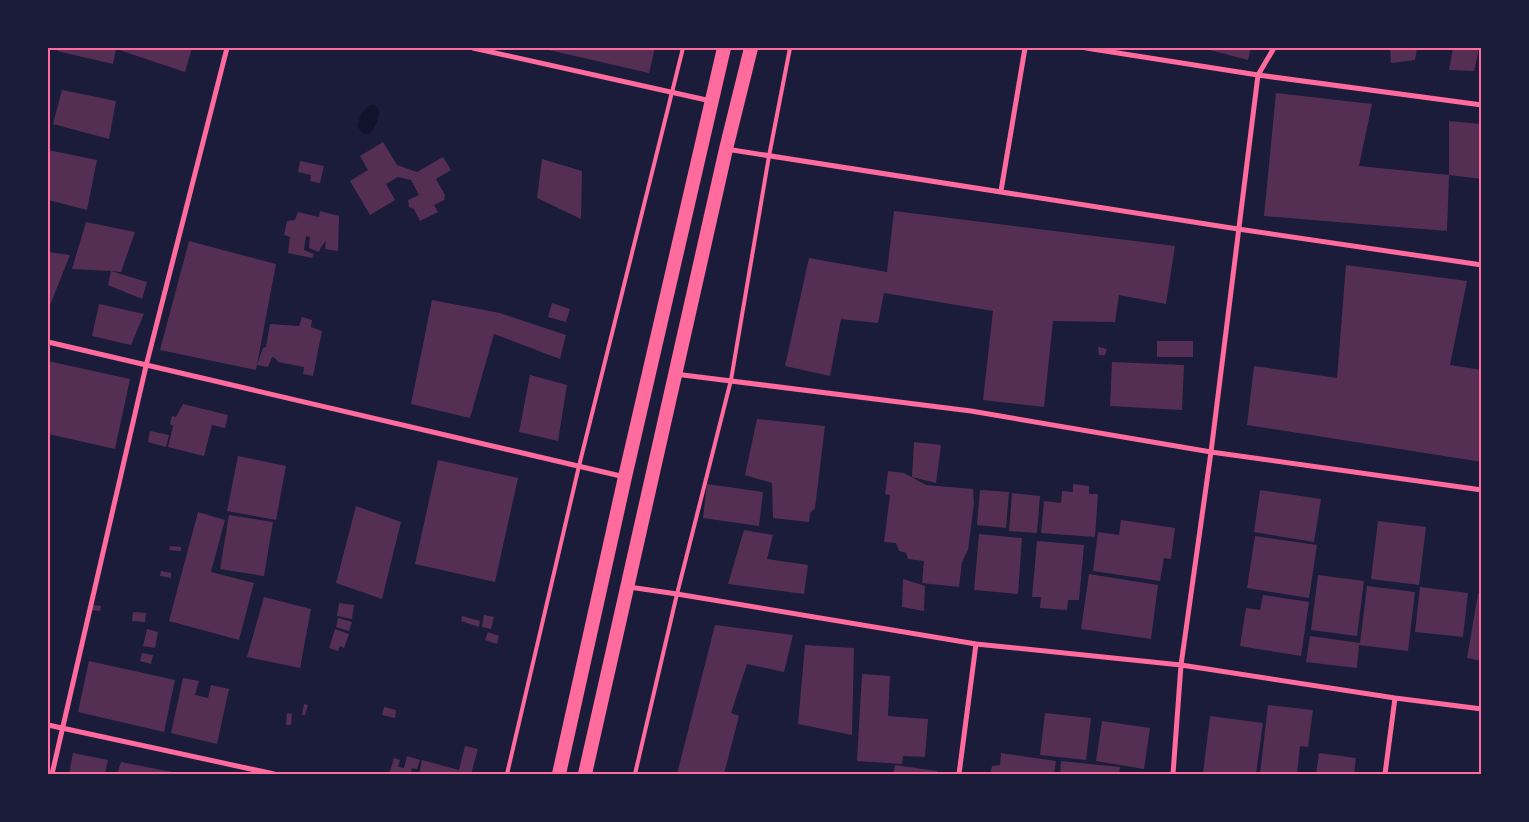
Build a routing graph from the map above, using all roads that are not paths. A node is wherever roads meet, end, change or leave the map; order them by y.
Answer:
1 (227, 48) edge
2 (473, 48) edge
3 (683, 48) edge
4 (724, 48) edge
5 (751, 48) edge
6 (790, 48) edge
7 (1025, 48) edge
8 (1086, 48) edge
9 (1274, 48) edge
10 (498, 50) edge
11 (1258, 76) junction
12 (673, 92) junction
13 (711, 101) junction
14 (1482, 105) edge
15 (726, 149) junction
16 (769, 156) junction
17 (1001, 191) junction
18 (1238, 229) junction
19 (1482, 265) edge
20 (48, 342) edge
21 (146, 366) junction
22 (675, 374) junction
23 (731, 380) junction
24 (1211, 452) junction
25 (579, 466) junction
26 (625, 477) junction
27 (1482, 490) edge
28 (628, 587) junction
29 (678, 594) junction
30 (976, 644) junction
31 (1181, 665) junction
32 (1395, 698) junction
33 (1482, 709) edge
34 (48, 725) edge
35 (62, 728) junction
36 (52, 774) edge
37 (265, 774) edge
38 (274, 774) edge
39 (507, 774) edge
40 (559, 774) edge
41 (585, 774) edge
42 (635, 774) edge
43 (959, 774) edge
44 (1174, 774) edge
45 (1385, 774) edge

1 - 21 street
2 - 10 street
3 - 12 lane
4 - 13 highway
5 - 15 highway
6 - 16 lane
7 - 17 street
8 - 11 street
9 - 11 street
10 - 12 street
11 - 14 street
11 - 18 street
12 - 13 street
12 - 25 lane
13 - 26 highway
15 - 16 street
15 - 22 highway
16 - 17 street
16 - 23 lane
17 - 18 street
18 - 19 street
18 - 24 street
20 - 21 street
21 - 25 street
21 - 35 street
22 - 23 street
22 - 28 highway
23 - 24 street
23 - 29 lane
24 - 27 street
24 - 31 street
25 - 26 street
25 - 39 lane
26 - 40 highway
28 - 29 street
28 - 41 highway
29 - 30 street
29 - 42 lane
30 - 31 street
30 - 43 street
31 - 32 street
31 - 44 street
32 - 33 street
32 - 45 street
34 - 35 street
35 - 36 street
35 - 37 street
37 - 38 street

